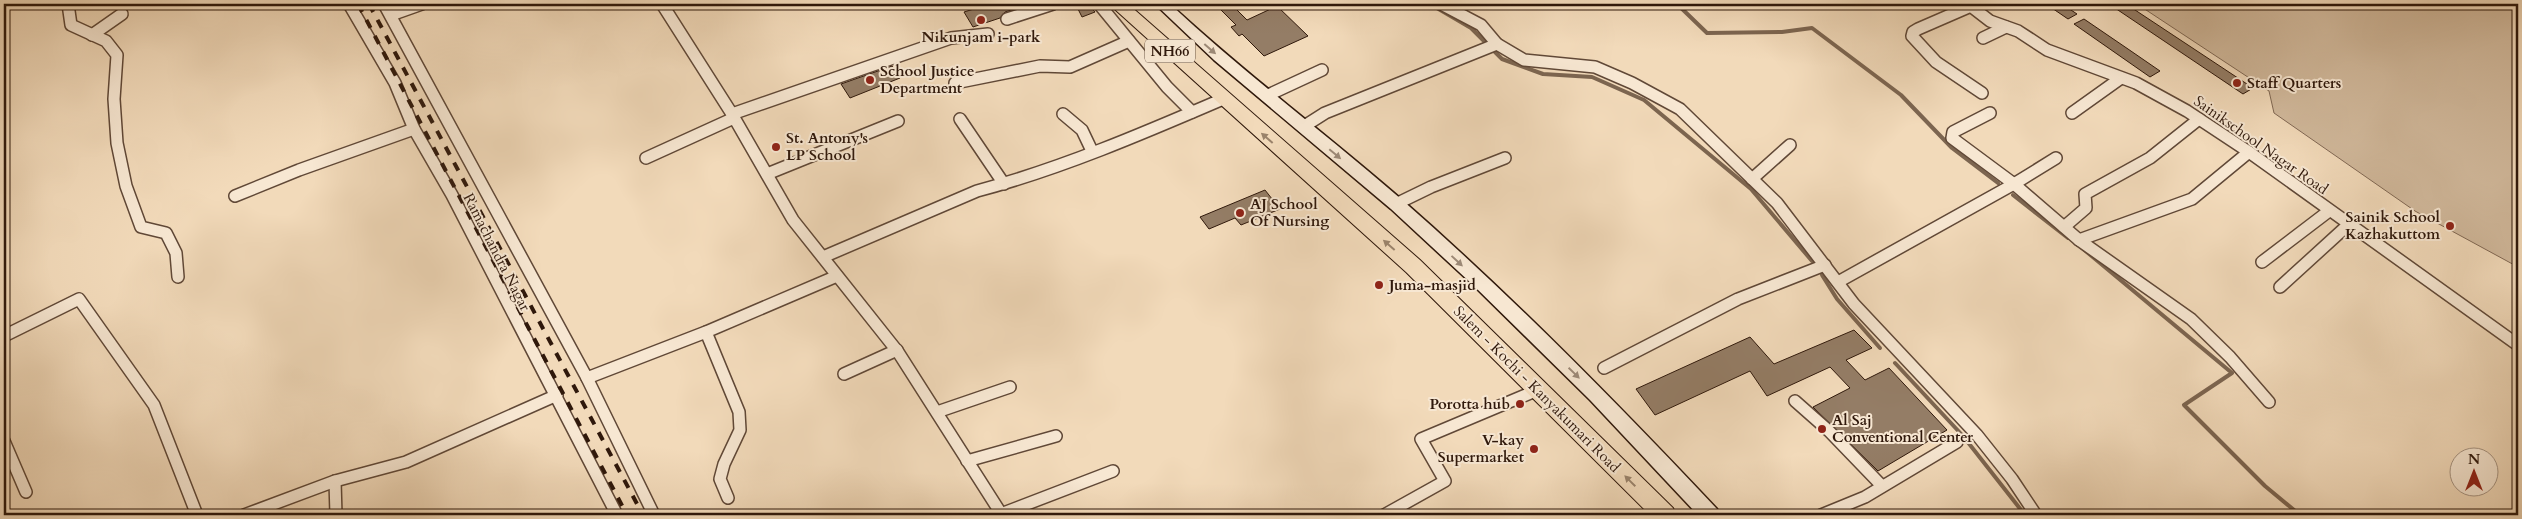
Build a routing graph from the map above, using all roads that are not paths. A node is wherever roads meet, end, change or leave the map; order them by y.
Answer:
1 (68, 4) edge
2 (349, 4) edge
3 (384, 4) edge
4 (422, 4) edge
5 (662, 4) edge
6 (1053, 4) edge
7 (1099, 4) edge
8 (1118, 4) edge
9 (1162, 4) edge
10 (1442, 4) edge
11 (1969, 5) edge
12 (122, 14) dead end
13 (391, 16) junction
14 (1007, 20) dead end
15 (2006, 27) junction
16 (988, 34) dead end
17 (92, 35) junction
18 (1983, 38) dead end
19 (1129, 40) junction
20 (1497, 44) junction
21 (1322, 70) dead end
22 (2121, 78) junction
23 (955, 83) dead end
24 (1982, 93) dead end
25 (1266, 96) junction
26 (1223, 99) junction
27 (1192, 112) junction
28 (1990, 113) dead end
29 (2072, 113) dead end
30 (1063, 114) dead end
31 (733, 116) junction
32 (960, 119) dead end
33 (2199, 119) junction
34 (898, 121) dead end
35 (1303, 127) junction
36 (414, 129) junction
37 (1790, 145) dead end
38 (1092, 151) junction
39 (2249, 152) junction
40 (646, 158) dead end
41 (1505, 158) dead end
42 (2056, 158) dead end
43 (767, 174) junction
44 (1752, 179) junction
45 (1004, 184) junction
46 (2014, 184) junction
47 (235, 196) dead end
48 (1396, 204) junction
49 (2329, 211) junction
50 (2348, 225) junction
51 (2064, 227) junction
52 (2079, 240) junction
53 (823, 257) junction
54 (2262, 262) dead end
55 (1825, 265) junction
56 (837, 276) junction
57 (178, 277) dead end
58 (1838, 282) junction
59 (2280, 287) dead end
60 (706, 332) junction
61 (4, 336) edge
62 (2518, 345) edge
63 (897, 350) junction
64 (1604, 368) dead end
65 (844, 374) dead end
66 (586, 378) junction
67 (1010, 387) dead end
68 (1540, 389) junction
69 (556, 395) junction
70 (1795, 401) dead end
71 (2269, 402) dead end
72 (937, 412) junction
73 (1056, 436) dead end
74 (4, 441) edge
75 (1957, 442) dead end
76 (967, 461) junction
77 (1113, 471) dead end
78 (335, 481) junction
79 (1882, 486) junction
80 (26, 492) dead end
81 (728, 498) dead end
82 (267, 511) edge
83 (197, 515) edge
84 (244, 515) edge
85 (336, 515) edge
86 (617, 515) edge
87 (654, 515) edge
88 (1001, 515) edge
89 (1384, 515) edge
90 (1665, 515) edge
91 (1710, 515) edge
92 (1821, 515) edge
93 (2036, 515) edge

1 - 17 street
2 - 36 street, Ramachandra Nagar
3 - 13 street
4 - 13 street
5 - 31 street
6 - 14 street
7 - 19 street
8 - 26 highway, Salem - Kochi - Kanyakumari Road / NH66
9 -> 25 street
10 - 20 street
11 - 15 street, Sainikschool Nagar Road
11 - 24 street
12 - 17 street
13 - 66 street
15 - 18 street
15 - 22 street, Sainikschool Nagar Road
16 - 31 street
17 - 57 street
19 - 23 street
19 - 27 street
20 - 35 street
20 - 44 street
21 - 25 street
22 - 29 street
22 - 33 street, Sainikschool Nagar Road
25 - 35 street
26 - 27 street
68 -> 26 highway, Salem - Kochi - Kanyakumari Road / NH66
27 - 38 street
28 - 46 street
30 - 38 street
31 - 40 street
31 - 43 street
32 - 45 street
33 - 39 street, Sainikschool Nagar Road
33 - 51 street
34 - 43 street
35 -> 48 street
36 - 47 street
36 - 69 street, Ramachandra Nagar
37 - 44 street
38 - 45 street
39 - 49 street, Sainikschool Nagar Road
39 - 52 street
41 - 48 street
42 - 46 street
43 - 53 street
44 - 55 street
45 - 53 street
46 - 51 street
46 - 58 street
48 -> 91 street
49 - 50 street, Sainikschool Nagar Road
49 - 54 street
50 - 59 street
50 - 62 street, Sainikschool Nagar Road
51 - 52 street
52 - 71 street
53 - 56 street
55 - 58 street
55 - 64 street
56 - 60 street
56 - 63 street
58 - 93 street
60 - 66 street
60 - 81 street
61 - 83 street
63 - 65 street
63 - 72 street
66 - 87 street
67 - 72 street
68 - 89 street
90 -> 68 highway, Salem - Kochi - Kanyakumari Road / NH66
69 - 78 street
69 - 86 street, Ramachandra Nagar
70 - 79 street
72 - 76 street
73 - 76 street
74 - 80 street
75 - 79 street
76 - 88 street
77 - 88 street
78 - 82 street
78 - 85 street
79 - 92 street
82 - 84 street

